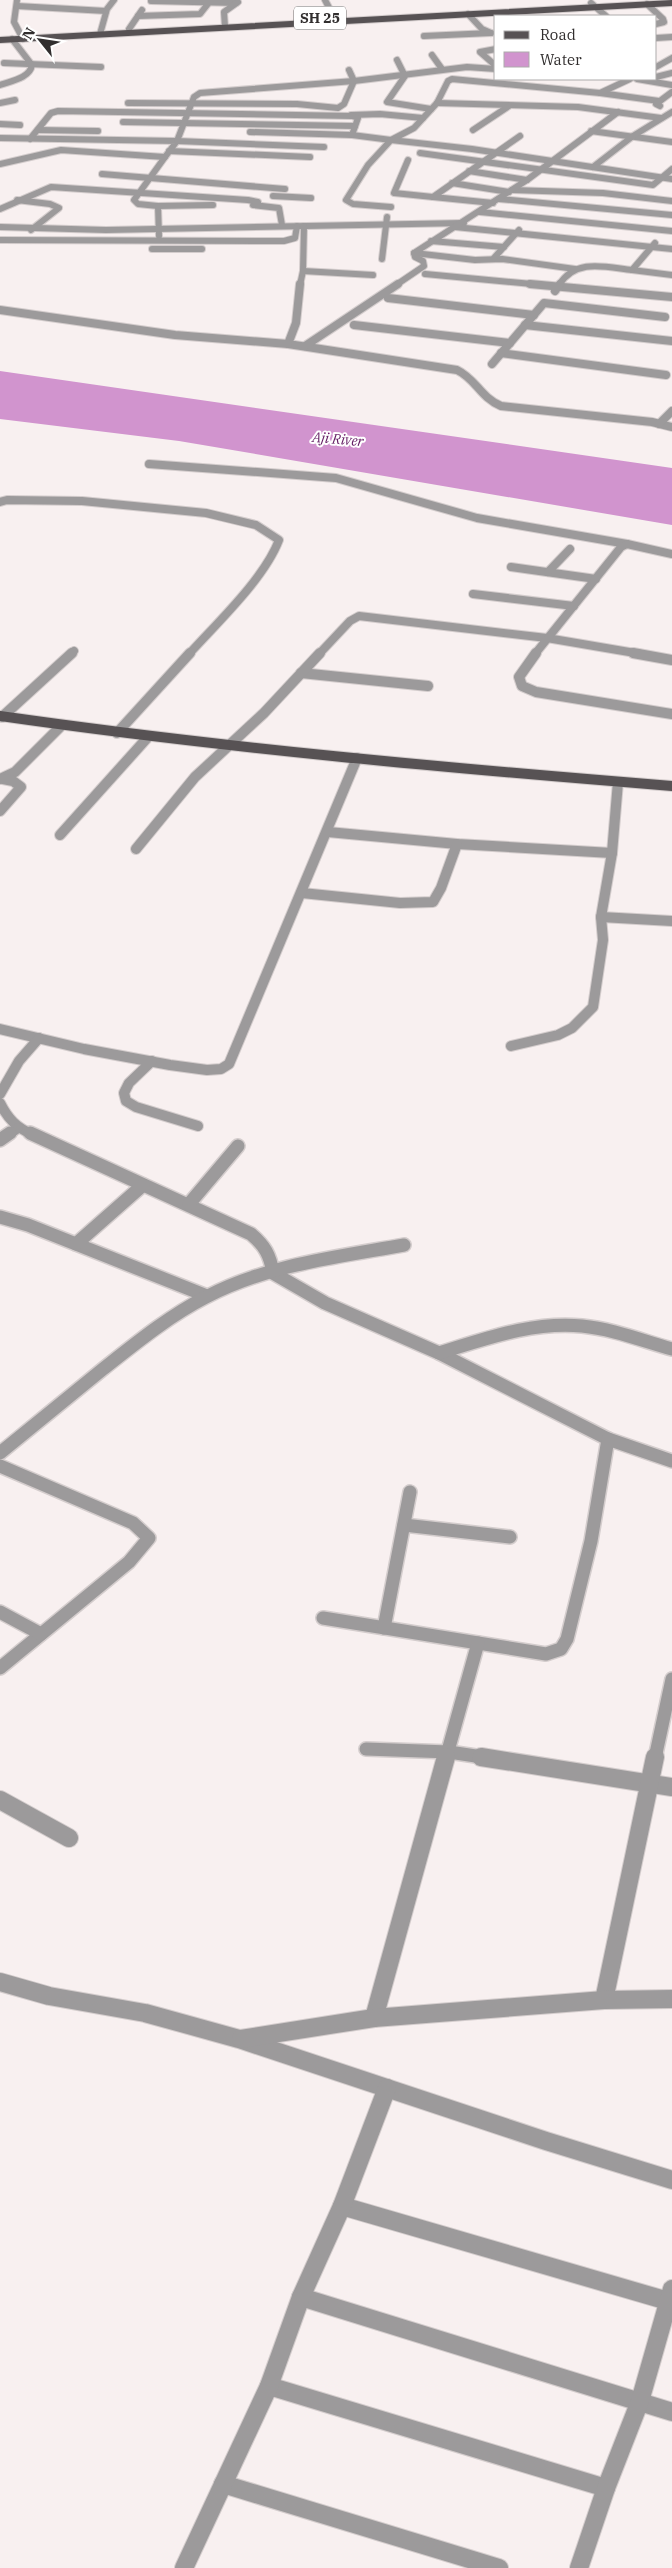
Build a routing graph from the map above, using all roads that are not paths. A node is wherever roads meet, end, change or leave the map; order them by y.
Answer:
1 (114, 0) edge
2 (151, 0) edge
3 (325, 0) edge
4 (640, 0) edge
5 (210, 1) edge
6 (238, 2) edge
7 (17, 3) edge
8 (672, 3) edge
9 (648, 4) junction
10 (593, 5) junction
11 (106, 11) junction
12 (468, 14) junction
13 (605, 15) edge
14 (138, 16) junction
15 (334, 17) junction
16 (657, 24) edge
17 (225, 25) junction
18 (129, 29) junction
19 (101, 32) junction
20 (493, 33) edge
21 (0, 36) edge
22 (424, 36) dead end
23 (21, 37) junction
24 (672, 37) edge
25 (657, 38) edge
26 (12, 39) junction
27 (0, 40) edge
28 (494, 49) edge
29 (432, 55) dead end
30 (664, 55) dead end
31 (672, 56) edge
32 (397, 60) dead end
33 (4, 63) dead end
34 (31, 63) junction
35 (657, 65) edge
36 (494, 66) edge
37 (101, 67) dead end
38 (494, 68) edge
39 (442, 69) junction
40 (0, 70) edge
41 (349, 70) dead end
42 (31, 71) junction
43 (672, 73) edge
44 (405, 76) junction
45 (657, 78) edge
46 (627, 80) edge
47 (648, 80) edge
48 (354, 81) junction
49 (0, 85) edge
50 (672, 85) edge
51 (541, 88) junction
52 (672, 92) edge
53 (600, 94) junction
54 (15, 100) dead end
55 (659, 101) junction
56 (0, 103) edge
57 (128, 103) dead end
58 (437, 103) junction
59 (192, 104) junction
60 (509, 106) junction
61 (536, 106) junction
62 (672, 108) edge
63 (431, 109) junction
64 (618, 112) junction
65 (672, 112) edge
66 (189, 114) junction
67 (341, 115) junction
68 (423, 118) junction
69 (661, 118) junction
70 (44, 122) junction
71 (53, 122) dead end
72 (123, 122) dead end
73 (186, 122) junction
74 (70, 123) dead end
75 (95, 123) dead end
76 (0, 124) edge
77 (20, 125) dead end
78 (355, 126) junction
79 (38, 130) junction
80 (474, 130) dead end
81 (590, 131) junction
82 (104, 132) dead end
83 (142, 132) dead end
84 (250, 132) dead end
85 (181, 134) junction
86 (352, 135) junction
87 (520, 136) dead end
88 (632, 136) junction
89 (0, 138) edge
90 (30, 139) junction
91 (81, 140) junction
92 (391, 140) junction
93 (177, 141) junction
94 (672, 142) edge
95 (324, 147) dead end
96 (61, 150) junction
97 (496, 153) junction
98 (167, 154) junction
99 (420, 154) dead end
100 (310, 157) dead end
101 (408, 160) dead end
102 (486, 161) junction
103 (553, 161) junction
104 (0, 162) edge
105 (593, 166) junction
106 (540, 170) junction
107 (672, 170) edge
108 (469, 171) junction
109 (102, 174) dead end
110 (460, 177) junction
111 (661, 178) junction
112 (151, 179) junction
113 (672, 179) edge
114 (527, 180) junction
115 (452, 183) junction
116 (653, 185) junction
117 (518, 186) junction
118 (144, 187) junction
119 (285, 189) dead end
120 (443, 190) junction
121 (510, 191) junction
122 (559, 192) junction
123 (139, 193) junction
124 (394, 193) junction
125 (642, 196) junction
126 (433, 197) junction
127 (311, 198) dead end
128 (17, 200) junction
129 (497, 200) junction
130 (599, 201) dead end
131 (672, 201) edge
132 (258, 205) junction
133 (158, 206) junction
134 (543, 206) junction
135 (391, 207) junction
136 (0, 209) edge
137 (672, 209) edge
138 (480, 212) junction
139 (672, 215) edge
140 (530, 217) junction
141 (464, 222) junction
142 (672, 222) edge
143 (384, 224) junction
144 (282, 225) junction
145 (301, 226) junction
146 (0, 227) edge
147 (455, 227) junction
148 (31, 230) junction
149 (157, 230) junction
150 (669, 230) edge
151 (516, 234) junction
152 (0, 240) edge
153 (142, 241) junction
154 (160, 241) junction
155 (431, 241) junction
156 (504, 247) junction
157 (651, 247) junction
158 (0, 248) edge
159 (286, 248) dead end
160 (295, 248) dead end
161 (305, 248) junction
162 (94, 249) dead end
163 (211, 249) dead end
164 (220, 249) dead end
165 (672, 249) edge
166 (414, 253) junction
167 (494, 258) junction
168 (382, 259) dead end
169 (575, 269) junction
170 (632, 270) junction
171 (303, 271) junction
172 (425, 274) dead end
173 (373, 275) dead end
174 (672, 275) edge
175 (559, 287) junction
176 (388, 298) dead end
177 (672, 298) edge
178 (544, 303) junction
179 (0, 310) edge
180 (534, 315) junction
181 (669, 315) edge
182 (354, 325) dead end
183 (525, 325) junction
184 (672, 341) edge
185 (510, 343) junction
186 (288, 344) junction
187 (305, 346) junction
188 (501, 353) junction
189 (492, 364) dead end
190 (666, 375) dead end
191 (672, 411) edge
192 (659, 424) junction
193 (672, 427) edge
194 (149, 464) dead end
195 (0, 502) edge
196 (627, 544) junction
197 (570, 549) dead end
198 (672, 554) edge
199 (511, 567) dead end
200 (548, 572) junction
201 (596, 579) junction
202 (473, 594) dead end
203 (574, 606) junction
204 (547, 638) junction
205 (74, 650) dead end
206 (672, 660) edge
207 (301, 673) junction
208 (428, 686) dead end
209 (672, 714) edge
210 (1, 717) edge
211 (60, 726) junction
212 (117, 733) junction
213 (148, 737) junction
214 (228, 744) junction
215 (357, 758) junction
216 (2, 779) edge
217 (618, 782) junction
218 (672, 786) edge
219 (0, 811) edge
220 (328, 832) junction
221 (60, 835) dead end
222 (457, 844) junction
223 (136, 849) dead end
224 (612, 853) junction
225 (302, 894) junction
226 (601, 917) junction
227 (672, 921) edge
228 (0, 1028) edge
229 (39, 1038) junction
230 (511, 1046) dead end
231 (152, 1061) junction
232 (6, 1073) edge
233 (0, 1094) edge
234 (0, 1103) edge
235 (198, 1126) dead end
236 (18, 1128) junction
237 (0, 1140) edge
238 (238, 1146) dead end
239 (143, 1185) junction
240 (189, 1204) junction
241 (0, 1217) edge
242 (76, 1244) junction
243 (404, 1245) dead end
244 (273, 1273) junction
245 (207, 1296) junction
246 (672, 1349) edge
247 (439, 1353) junction
248 (608, 1439) junction
249 (0, 1453) edge
250 (672, 1461) edge
251 (0, 1466) edge
252 (410, 1492) dead end
253 (404, 1525) junction
254 (510, 1537) dead end
255 (0, 1612) edge
256 (323, 1618) dead end
257 (384, 1628) junction
258 (41, 1634) junction
259 (478, 1643) junction
260 (0, 1668) edge
261 (672, 1679) edge
262 (366, 1749) dead end
263 (449, 1752) junction
264 (649, 1784) junction
265 (672, 1788) edge
266 (0, 1800) edge
267 (69, 1838) dead end
268 (0, 1982) edge
269 (672, 1998) edge
270 (604, 2000) junction
271 (374, 2018) junction
272 (238, 2039) junction
273 (386, 2088) junction
274 (672, 2180) edge
275 (342, 2206) junction
276 (670, 2295) edge
277 (301, 2297) junction
278 (269, 2386) junction
279 (640, 2401) junction
280 (672, 2412) edge
281 (223, 2484) junction
282 (606, 2488) junction
283 (184, 2568) edge
284 (499, 2568) edge
285 (579, 2568) edge

1 - 11 street
2 - 5 street
2 - 14 street
3 - 15 street
4 - 10 main road, SH 25
5 - 6 street
5 - 14 street
6 - 17 street
7 - 11 street
7 - 23 street
8 - 9 main road
9 - 10 main road
9 - 16 street
10 - 12 main road
10 - 13 street
10 - 15 main road, SH 25
11 - 19 street
12 - 17 main road
12 - 20 street
14 - 18 street
15 - 17 main road, SH 25
17 - 18 main road, SH 25
17 - 19 main road
18 - 19 main road, SH 25
19 - 23 main road
20 - 22 street
21 - 23 main road
23 - 26 main road
24 - 25 street
26 - 27 main road
26 - 34 street
28 - 36 street
29 - 39 street
30 - 31 street
31 - 35 street
32 - 44 street
33 - 34 street
34 - 37 street
34 - 42 street
38 - 39 street
39 - 44 street
40 - 42 street
41 - 48 street
42 - 49 street
43 - 45 street
44 - 48 street
44 - 63 street
46 - 53 street
47 - 50 street
48 - 59 street
48 - 59 street
51 - 53 street
51 - 58 street
51 - 61 street
52 - 55 street
53 - 55 street
54 - 56 street
55 - 62 street
57 - 59 street
58 - 60 street
58 - 63 street
59 - 66 street
60 - 61 street
60 - 80 street
61 - 64 street
63 - 68 street
64 - 69 street
64 - 81 street
65 - 69 street
66 - 67 street
66 - 70 street
66 - 73 street
67 - 68 street
67 - 78 street
68 - 92 street
69 - 88 street
70 - 71 street
70 - 79 street
72 - 73 street
73 - 78 street
73 - 85 street
74 - 75 street
76 - 77 street
78 - 86 street
79 - 82 street
79 - 90 street
81 - 88 street
81 - 103 street
83 - 85 street
84 - 86 street
85 - 93 street
86 - 92 street
87 - 97 street
88 - 94 street
88 - 105 street
89 - 90 street
90 - 91 street
91 - 93 street
91 - 96 street
92 - 97 street
92 - 135 street
93 - 95 street
93 - 98 street
96 - 98 street
96 - 104 street
97 - 102 street
97 - 103 street
98 - 100 street
98 - 112 street
99 - 102 street
101 - 124 street
102 - 106 street
102 - 108 street
103 - 105 street
103 - 106 street
105 - 111 street
106 - 114 street
106 - 116 street
107 - 111 street
108 - 110 street
108 - 114 street
109 - 112 street
110 - 115 street
110 - 117 street
111 - 113 street
111 - 116 street
112 - 118 street
112 - 119 street
114 - 117 street
115 - 120 street
115 - 121 street
116 - 125 street
117 - 121 street
118 - 123 street
118 - 127 street
120 - 126 street
120 - 129 street
121 - 122 street
121 - 129 street
122 - 125 street
122 - 134 street
123 - 128 street
123 - 132 street
123 - 133 street
124 - 126 street
124 - 135 street
125 - 131 street
126 - 129 street
128 - 136 street
128 - 148 street
129 - 134 street
129 - 138 street
130 - 137 street
132 - 133 street
132 - 144 street
133 - 149 street
134 - 139 street
134 - 140 street
134 - 142 street
135 - 143 street
138 - 140 street
138 - 141 street
140 - 150 street
140 - 151 street
141 - 143 street
141 - 147 street
142 - 150 street
143 - 145 street
143 - 168 street
144 - 145 street
144 - 149 street
145 - 154 street
145 - 161 street
146 - 148 street
147 - 151 street
147 - 155 street
148 - 149 street
149 - 154 street
150 - 157 street
151 - 156 street
151 - 157 street
152 - 153 street
153 - 154 street
153 - 163 street
155 - 156 street
155 - 166 street
156 - 167 street
157 - 165 street
157 - 170 street
158 - 162 street
159 - 164 street
160 - 161 street
161 - 171 street
166 - 167 street
166 - 187 street
167 - 169 street
169 - 170 street
169 - 175 street
170 - 174 street
171 - 173 street
171 - 186 street
172 - 175 street
175 - 177 street
175 - 178 street
176 - 180 street
178 - 180 street
178 - 181 street
179 - 186 street
180 - 183 street
182 - 185 street
183 - 184 street
183 - 185 street
185 - 188 street
186 - 187 street
187 - 192 street
188 - 189 street
188 - 190 street
191 - 192 street
192 - 193 street
194 - 196 street
195 - 212 street
196 - 198 street
196 - 201 street
197 - 200 street
199 - 200 street
200 - 201 street
201 - 203 street
202 - 203 street
203 - 204 street
204 - 206 street
204 - 207 street
204 - 209 street
205 - 210 street
207 - 208 street
207 - 214 street
210 - 211 main road
211 - 212 main road
211 - 216 street
212 - 213 main road
213 - 214 main road
213 - 221 street
214 - 215 main road
214 - 223 street
215 - 217 main road
215 - 220 street
216 - 219 street
217 - 218 main road
217 - 224 street
220 - 222 street
220 - 225 street
222 - 224 street
222 - 225 street
224 - 226 street
225 - 231 street
226 - 227 street
226 - 230 street
228 - 229 street
229 - 231 street
229 - 232 street
231 - 235 street
232 - 233 street
234 - 236 street
236 - 237 street
236 - 239 street
238 - 240 street
239 - 240 street
239 - 242 street
240 - 244 street
241 - 242 street
242 - 245 street
243 - 244 street
244 - 245 street
244 - 247 street
245 - 249 street
246 - 247 street
247 - 248 street
248 - 250 street
248 - 259 street
251 - 258 street
252 - 253 street
253 - 254 street
253 - 257 street
255 - 258 street
256 - 257 street
257 - 259 street
258 - 260 street
259 - 263 street
261 - 264 street
262 - 263 street
263 - 264 street
263 - 271 street
264 - 265 street
264 - 270 street
266 - 267 street
268 - 272 street
269 - 270 street
270 - 271 street
271 - 272 street
272 - 273 street
273 - 274 street
273 - 275 street
275 - 276 street
275 - 277 street
276 - 279 street
277 - 278 street
277 - 279 street
278 - 281 street
278 - 282 street
279 - 280 street
279 - 282 street
281 - 283 street
281 - 284 street
282 - 285 street

